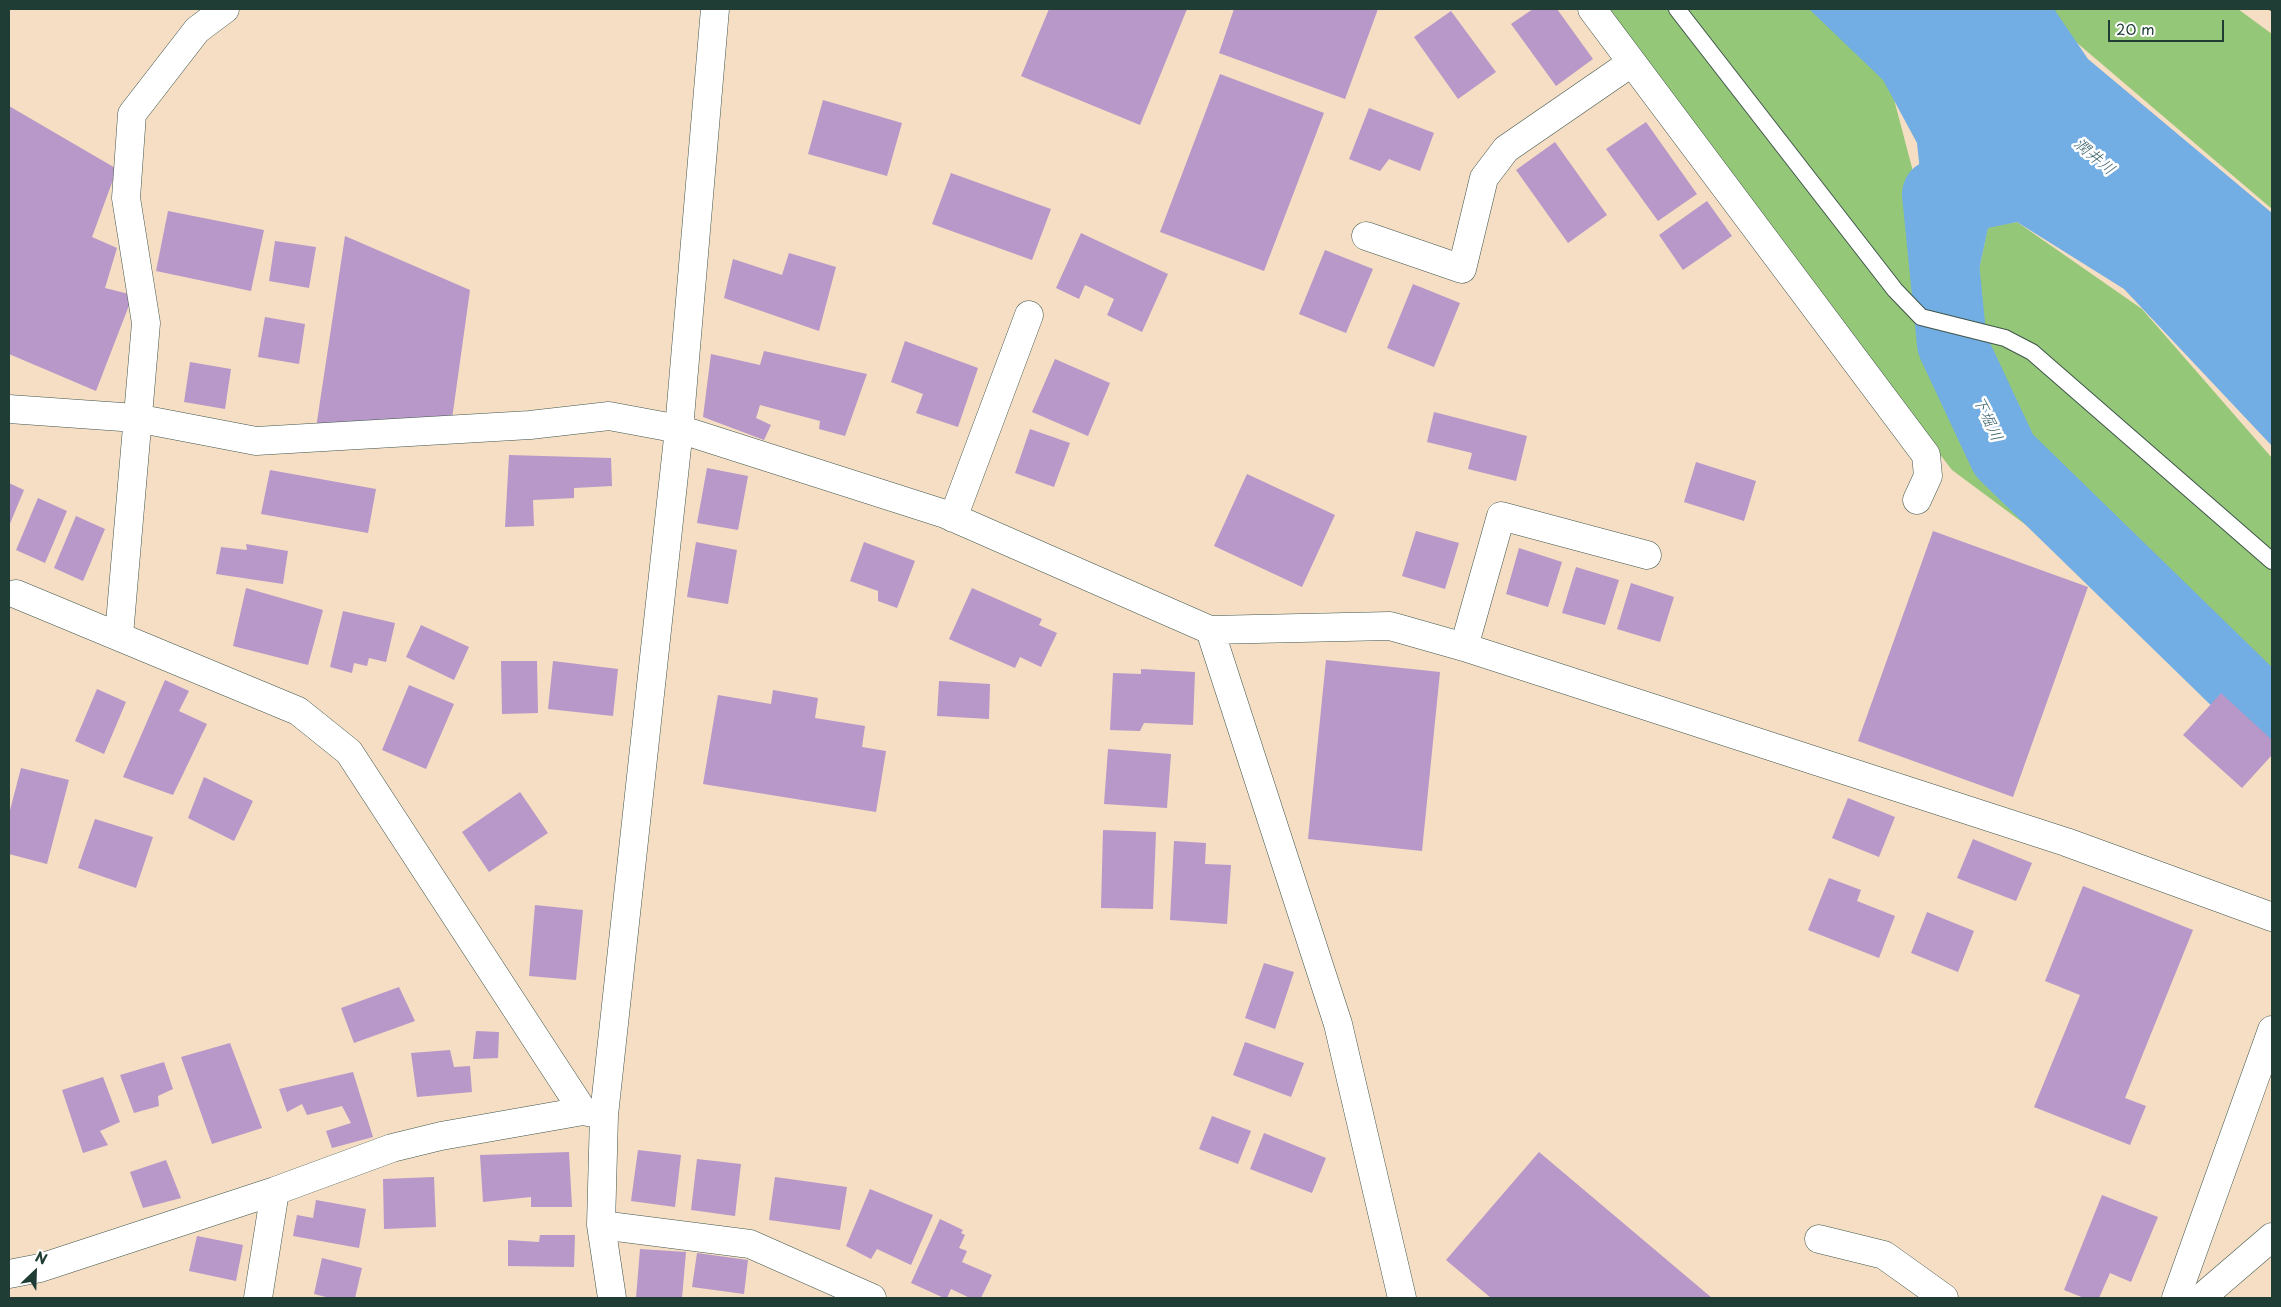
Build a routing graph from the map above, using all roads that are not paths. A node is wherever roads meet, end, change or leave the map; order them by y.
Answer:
1 (225, 9) edge
2 (715, 9) edge
3 (1592, 9) edge
4 (1677, 9) edge
5 (1631, 63) junction
6 (1366, 236) dead end
7 (1029, 315) dead end
8 (9, 409) edge
9 (136, 418) junction
10 (679, 429) junction
11 (1917, 500) dead end
12 (953, 518) junction
13 (1647, 555) dead end
14 (2272, 562) edge
15 (16, 594) dead end
16 (1210, 630) junction
17 (119, 635) junction
18 (1464, 647) junction
19 (2272, 917) edge
20 (2272, 1030) edge
21 (594, 1113) junction
22 (275, 1191) junction
23 (601, 1225) junction
24 (2272, 1237) edge
25 (1818, 1239) dead end
26 (9, 1274) edge
27 (258, 1298) edge
28 (612, 1298) edge
29 (872, 1298) edge
30 (1402, 1298) edge
31 (1944, 1298) edge
32 (2176, 1298) edge
33 (2201, 1298) edge

1 - 9 street
2 - 10 street
3 - 5 street
4 - 14 lane
5 - 6 street
5 - 11 street
7 - 12 street
8 - 9 street
9 - 10 street
9 - 17 street
10 - 12 street
10 - 21 street
12 - 16 street
13 - 18 street
15 - 17 street
16 - 18 street
16 - 30 street
17 - 21 street
18 - 19 street
20 - 32 street
21 - 22 street
21 - 23 street
22 - 26 street
22 - 27 street
23 - 28 street
23 - 29 street
24 - 33 street
25 - 31 street

